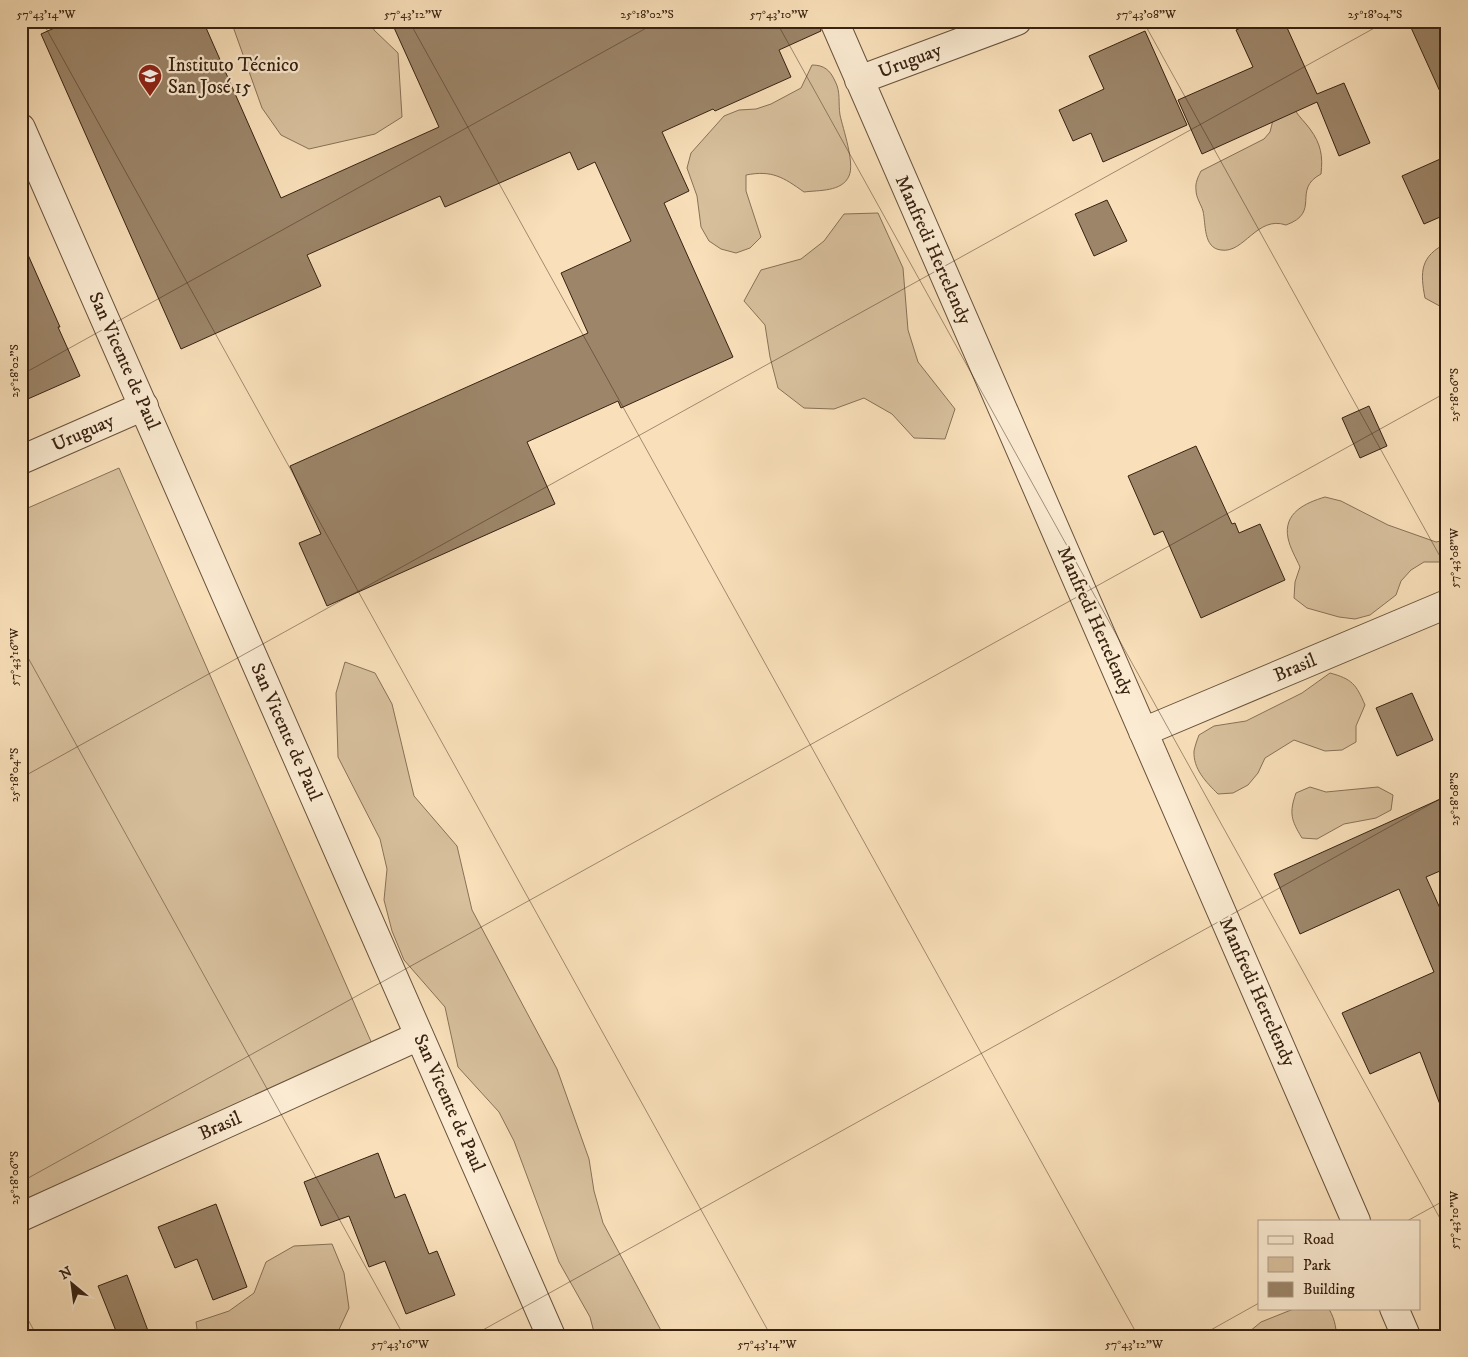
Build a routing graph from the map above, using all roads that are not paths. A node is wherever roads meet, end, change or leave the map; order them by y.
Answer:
1 (834, 21) edge
2 (1017, 21) edge
3 (859, 80) junction
4 (21, 128) edge
5 (144, 406) junction
6 (21, 460) edge
7 (1447, 604) edge
8 (1143, 732) junction
9 (420, 1036) junction
10 (21, 1217) edge
11 (1356, 1220) edge
12 (1395, 1310) edge
13 (550, 1336) edge
14 (1406, 1336) edge

1 - 3 street, Manfredi Hertelendy
2 - 3 street, Uruguay
3 - 8 street, Manfredi Hertelendy
4 - 5 street, San Vicente de Paul
5 - 6 street, Uruguay
5 - 9 street, San Vicente de Paul
7 - 8 street, Brasil
8 - 11 street, Manfredi Hertelendy
9 - 10 street, Brasil
9 - 13 street, San Vicente de Paul
12 - 14 street

